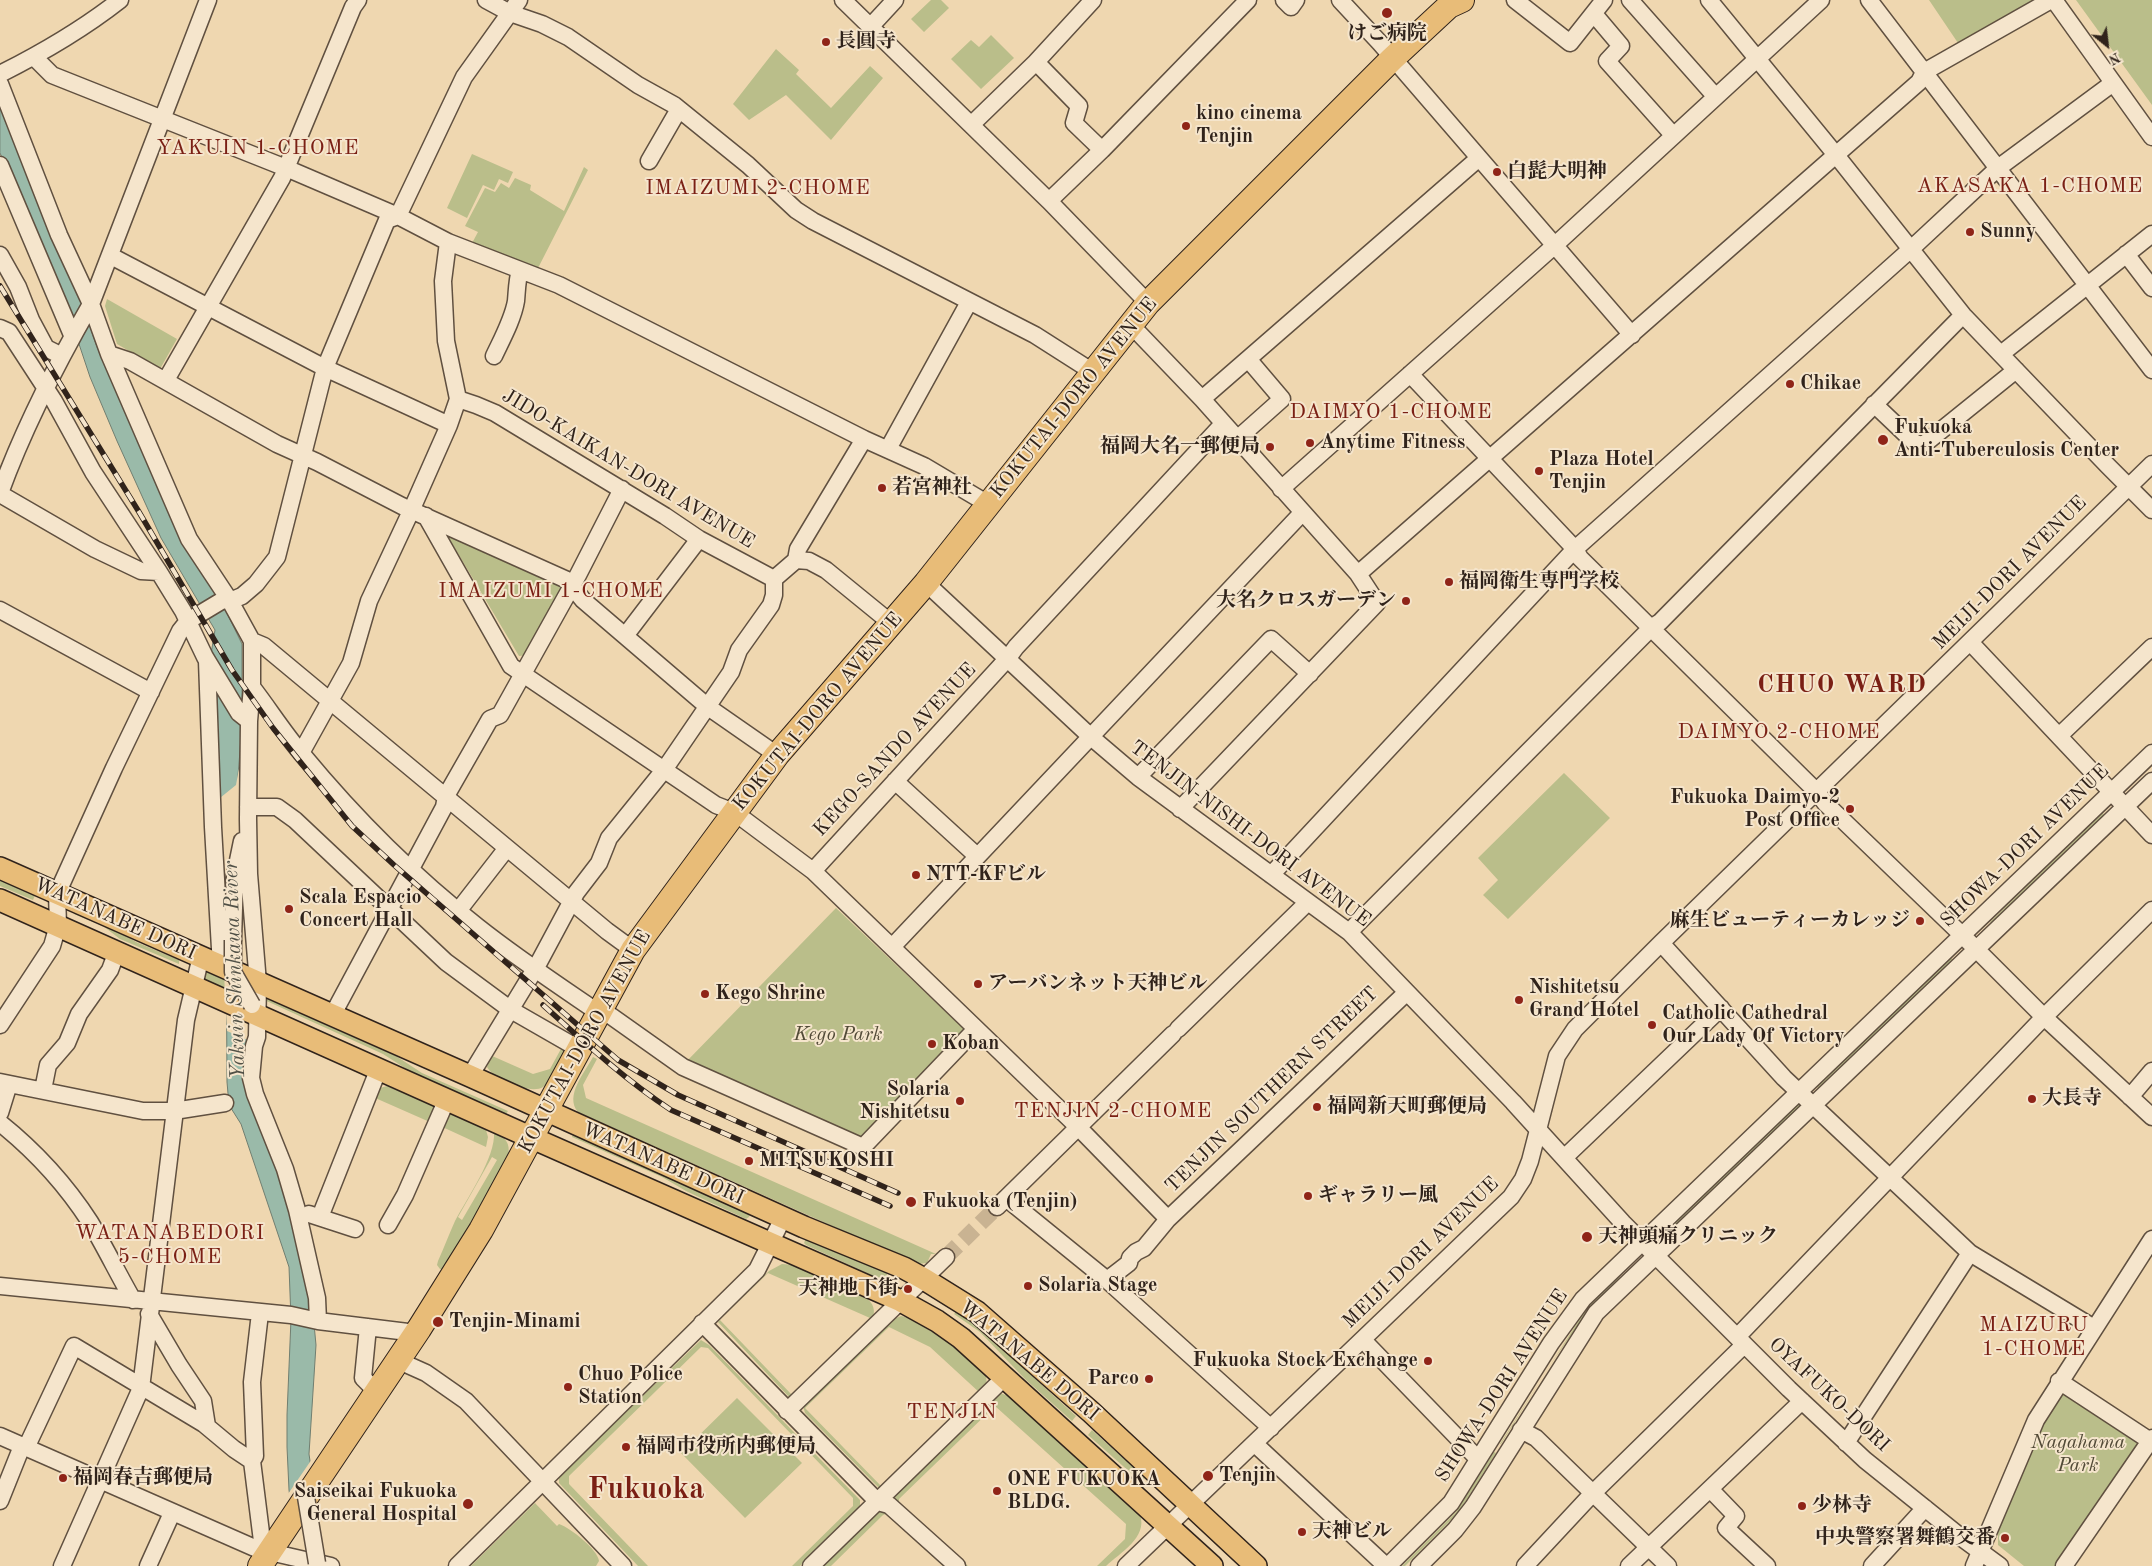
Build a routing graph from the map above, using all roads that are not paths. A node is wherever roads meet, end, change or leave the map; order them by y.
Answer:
1 (120, 0) edge
2 (208, 0) edge
3 (358, 0) edge
4 (486, 0) edge
5 (843, 0) edge
6 (895, 0) edge
7 (1093, 0) edge
8 (1248, 0) edge
9 (1284, 0) edge
10 (1296, 0) edge
11 (1340, 0) edge
12 (1462, 0) edge
13 (1515, 0) edge
14 (1604, 0) edge
15 (1630, 0) edge
16 (1710, 0) edge
17 (1821, 0) edge
18 (1869, 0) edge
19 (2052, 0) edge
20 (514, 6) edge
21 (1594, 14) junction
22 (871, 26) junction
23 (34, 57) junction
24 (1756, 58) junction
25 (1392, 59) junction
26 (1036, 62) junction
27 (1924, 72) junction
28 (0, 74) edge
29 (2113, 83) junction
30 (0, 84) edge
31 (1715, 96) junction
32 (679, 109) junction
33 (162, 119) junction
34 (971, 125) junction
35 (1673, 135) junction
36 (2152, 137) edge
37 (1102, 150) junction
38 (1836, 155) junction
39 (1479, 158) junction
40 (650, 161) dead end
41 (0, 165) edge
42 (286, 168) junction
43 (1998, 168) junction
44 (1050, 201) junction
45 (398, 216) junction
46 (2152, 234) edge
47 (448, 242) junction
48 (1554, 246) junction
49 (1911, 249) junction
50 (2126, 254) junction
51 (0, 255) edge
52 (111, 256) junction
53 (520, 270) junction
54 (2087, 285) junction
55 (2152, 288) edge
56 (969, 302) junction
57 (1148, 303) junction
58 (208, 306) junction
59 (89, 308) junction
60 (1963, 315) junction
61 (1131, 325) junction
62 (0, 328) edge
63 (73, 335) junction
64 (1632, 335) junction
65 (109, 354) junction
66 (2001, 354) junction
67 (62, 356) junction
68 (494, 356) dead end
69 (1248, 359) junction
70 (325, 368) junction
71 (2016, 370) junction
72 (2152, 370) edge
73 (1093, 372) junction
74 (1410, 374) junction
75 (166, 380) junction
76 (46, 388) junction
77 (458, 399) junction
78 (1202, 399) junction
79 (1874, 404) junction
80 (1222, 424) junction
81 (449, 425) junction
82 (864, 439) junction
83 (1236, 440) junction
84 (888, 450) junction
85 (304, 455) junction
86 (1489, 459) junction
87 (2152, 464) edge
88 (2128, 486) junction
89 (622, 489) junction
90 (1281, 489) junction
91 (0, 494) edge
92 (988, 504) junction
93 (2152, 510) edge
94 (419, 513) junction
95 (1302, 513) junction
96 (699, 539) junction
97 (1575, 549) junction
98 (796, 560) junction
99 (159, 572) junction
100 (1358, 574) junction
101 (774, 580) junction
102 (926, 583) junction
103 (572, 585) junction
104 (226, 601) junction
105 (0, 610) edge
106 (195, 617) junction
107 (891, 623) junction
108 (1652, 627) junction
109 (625, 636) junction
110 (252, 641) junction
111 (1970, 642) junction
112 (2152, 647) edge
113 (1008, 658) junction
114 (206, 659) junction
115 (1310, 674) junction
116 (522, 675) junction
117 (252, 687) junction
118 (150, 692) junction
119 (329, 700) junction
120 (708, 707) junction
121 (246, 719) junction
122 (2059, 736) junction
123 (1091, 737) junction
124 (301, 753) junction
125 (2152, 754) edge
126 (777, 755) junction
127 (664, 770) junction
128 (1138, 777) junction
129 (895, 781) junction
130 (2152, 781) edge
131 (1816, 791) junction
132 (2112, 792) junction
133 (446, 796) junction
134 (2125, 807) junction
135 (1180, 809) junction
136 (734, 812) junction
137 (247, 819) junction
138 (2152, 835) edge
139 (507, 848) junction
140 (977, 856) junction
141 (0, 868) edge
142 (410, 869) junction
143 (813, 871) junction
144 (1271, 875) junction
145 (57, 894) junction
146 (0, 900) edge
147 (572, 901) junction
148 (1308, 902) junction
149 (388, 910) junction
150 (2152, 910) edge
151 (458, 911) junction
152 (58, 925) junction
153 (1349, 932) junction
154 (1962, 935) junction
155 (1661, 943) junction
156 (892, 947) junction
157 (1976, 949) junction
158 (632, 950) junction
159 (117, 951) junction
160 (201, 956) junction
161 (534, 969) junction
162 (238, 974) junction
163 (193, 985) junction
164 (1406, 993) junction
165 (1721, 1008) junction
166 (254, 1010) junction
167 (511, 1010) junction
168 (599, 1013) junction
169 (332, 1016) junction
170 (2044, 1017) junction
171 (0, 1025) edge
172 (976, 1029) junction
173 (579, 1048) junction
174 (379, 1068) junction
175 (2152, 1071) edge
176 (470, 1076) junction
177 (5, 1083) edge
178 (43, 1090) junction
179 (1798, 1092) junction
180 (2130, 1096) junction
181 (447, 1099) junction
182 (225, 1102) dead end
183 (1814, 1106) junction
184 (174, 1111) junction
185 (544, 1111) junction
186 (0, 1113) edge
187 (2152, 1117) edge
188 (0, 1124) edge
189 (1078, 1127) junction
190 (1538, 1129) junction
191 (530, 1138) junction
192 (1564, 1157) junction
193 (1890, 1176) junction
194 (297, 1210) junction
195 (320, 1217) junction
196 (782, 1218) junction
197 (1168, 1219) junction
198 (388, 1225) dead end
199 (354, 1229) dead end
200 (2152, 1239) edge
201 (1642, 1242) junction
202 (770, 1244) junction
203 (1970, 1253) junction
204 (1656, 1256) junction
205 (946, 1257) tunnel mouth
206 (924, 1279) junction
207 (1107, 1280) junction
208 (0, 1286) edge
209 (132, 1300) junction
210 (901, 1301) junction
211 (150, 1308) junction
212 (260, 1312) junction
213 (316, 1321) junction
214 (702, 1323) junction
215 (368, 1327) junction
216 (2094, 1328) junction
217 (416, 1333) junction
218 (1363, 1340) junction
219 (1740, 1341) junction
220 (397, 1360) junction
221 (1004, 1378) junction
222 (2059, 1381) junction
223 (141, 1388) junction
224 (376, 1391) junction
225 (1802, 1401) junction
226 (787, 1411) junction
227 (207, 1426) junction
228 (1271, 1428) junction
229 (1521, 1430) junction
230 (0, 1436) edge
231 (2151, 1440) edge
232 (1846, 1443) junction
233 (1255, 1444) junction
234 (24, 1447) junction
235 (1478, 1459) junction
236 (252, 1461) junction
237 (100, 1479) junction
238 (542, 1481) junction
239 (311, 1489) junction
240 (1710, 1489) junction
241 (1593, 1493) junction
242 (0, 1501) edge
243 (878, 1502) junction
244 (1189, 1506) junction
245 (1925, 1508) junction
246 (172, 1513) junction
247 (1168, 1526) junction
248 (1649, 1547) junction
249 (264, 1559) edge
250 (1977, 1559) edge
251 (295, 1561) edge
252 (326, 1565) edge
253 (62, 1566) edge
254 (148, 1566) edge
255 (457, 1566) edge
256 (623, 1566) edge
257 (812, 1566) edge
258 (956, 1566) edge
259 (1126, 1566) edge
260 (1212, 1566) edge
261 (1256, 1566) edge
262 (1387, 1566) edge
263 (1419, 1566) edge
264 (1525, 1566) edge
265 (1629, 1566) edge
266 (1668, 1566) edge
267 (1768, 1566) edge
268 (1872, 1566) edge
269 (2000, 1566) edge
270 (2064, 1566) edge

1 - 23 street
2 - 33 street
3 - 42 street
4 - 20 street
5 - 22 street
6 - 22 street
7 - 26 street
8 - 37 street
9 - 10 street
11 - 25 street
12 - 25 highway, KOKUTAI-DORO AVENUE
13 - 21 street
14 - 21 street
15 - 31 street
16 - 24 street
17 - 24 street
18 - 27 street
19 - 27 street
19 - 29 street
20 - 32 street
20 - 45 street
21 - 35 street
22 - 34 street
23 - 28 street
23 - 33 street
24 - 31 street
24 - 38 street
25 - 39 street
25 - 57 highway, KOKUTAI-DORO AVENUE
26 - 34 street
26 - 37 street
27 - 38 street
27 - 43 street
29 - 36 street
29 - 43 street
30 - 59 street
31 - 35 street
32 - 40 street
32 - 56 street
33 - 42 street
33 - 52 street
34 - 44 street
35 - 48 street
37 - 44 street
38 - 49 street
38 - 64 street
39 - 48 street
39 - 69 street
41 - 63 street
42 - 45 street
42 - 58 street
43 - 49 street
43 - 54 street
44 - 57 street
45 - 47 street
45 - 70 street
46 - 50 street
47 - 53 street
47 - 77 street
48 - 64 street
48 - 74 street
49 - 60 street
49 - 97 street
50 - 54 street
50 - 55 street
51 - 67 street
52 - 58 street
52 - 59 street
53 - 68 street
53 - 82 street
54 - 66 street
54 - 72 street
56 - 73 street
56 - 84 street
57 - 61 highway, KOKUTAI-DORO AVENUE
58 - 70 street
58 - 75 street
59 - 63 street
59 - 65 street
60 - 66 street
60 - 79 street
61 - 73 highway, KOKUTAI-DORO AVENUE
61 - 78 street
62 - 76 street
63 - 67 street
64 - 86 street
65 - 75 street
65 - 104 street
66 - 71 street
67 - 76 street
69 - 78 street
69 - 83 street
70 - 81 street
70 - 85 street
71 - 79 street
71 - 88 street
73 - 92 highway, KOKUTAI-DORO AVENUE
74 - 86 street
74 - 90 street
75 - 85 street
76 - 91 street
76 - 99 street
77 - 81 street
77 - 89 street, JIDO-KAIKAN-DORI AVENUE
78 - 80 street
79 - 108 street
80 - 83 street
80 - 113 street, KEGO-SANDO AVENUE
81 - 94 street
82 - 84 street
82 - 98 street
83 - 90 street
84 - 92 street
85 - 94 street
85 - 104 street
86 - 97 street
86 - 100 street
87 - 88 street, MEIJI-DORI AVENUE
88 - 93 street
88 - 111 street, MEIJI-DORI AVENUE
89 - 96 street, JIDO-KAIKAN-DORI AVENUE
89 - 103 street
90 - 95 street
91 - 99 street
92 - 102 highway, KOKUTAI-DORO AVENUE
94 - 103 street
94 - 116 street
94 - 119 street
95 - 100 street
95 - 123 street
96 - 101 street, JIDO-KAIKAN-DORI AVENUE
96 - 109 street
97 - 108 street
97 - 144 street
98 - 101 street
98 - 107 street
99 - 106 street
100 - 115 street
101 - 120 street
102 - 107 highway, KOKUTAI-DORO AVENUE
102 - 113 street, TENJIN-NISHI-DORI AVENUE
103 - 109 street
103 - 116 street
104 - 106 street
104 - 110 street
105 - 118 street
106 - 114 street
106 - 118 street
107 - 126 highway, KOKUTAI-DORO AVENUE
108 - 131 street
108 - 153 street
109 - 120 street
110 - 117 street
110 - 119 street
111 - 122 street
111 - 131 street, MEIJI-DORI AVENUE
112 - 122 street
113 - 123 street, TENJIN-NISHI-DORI AVENUE
113 - 129 street, KEGO-SANDO AVENUE
114 - 121 street
114 - 162 street
115 - 128 street
115 - 135 street
116 - 127 street
116 - 133 street
117 - 121 street
117 - 124 street
118 - 145 street
119 - 124 street
119 - 133 street
120 - 126 street
120 - 127 street
121 - 137 street
122 - 132 street
123 - 128 street, TENJIN-NISHI-DORI AVENUE
123 - 140 street
124 - 142 street
125 - 132 street, SHOWA-DORI AVENUE
126 - 136 highway, KOKUTAI-DORO AVENUE
127 - 136 street
127 - 147 street
128 - 135 street, TENJIN-NISHI-DORI AVENUE
129 - 140 street
129 - 143 street, KEGO-SANDO AVENUE
130 - 134 street, SHOWA-DORI AVENUE
131 - 154 street
131 - 155 street, MEIJI-DORI AVENUE
132 - 134 street
132 - 154 street, SHOWA-DORI AVENUE
133 - 139 street
133 - 142 street
134 - 138 street
134 - 157 street, SHOWA-DORI AVENUE
135 - 144 street, TENJIN-NISHI-DORI AVENUE
136 - 143 street
136 - 158 highway, KOKUTAI-DORO AVENUE
137 - 149 street
137 - 162 street
137 - 162 street, bridge
139 - 147 street
139 - 151 street
140 - 156 street
141 - 145 main road, WATANABE DORI
142 - 149 street
142 - 151 street
143 - 156 street
144 - 148 street, TENJIN-NISHI-DORI AVENUE
145 - 152 street
145 - 160 main road, WATANABE DORI
146 - 152 main road, WATANABE DORI
147 - 158 street
147 - 161 street
148 - 153 street, TENJIN-NISHI-DORI AVENUE
148 - 189 street
149 - 167 street
149 - 169 street
150 - 170 street
151 - 161 street
152 - 159 main road, WATANABE DORI
152 - 171 street
153 - 164 street, TENJIN-NISHI-DORI AVENUE
154 - 157 street
154 - 179 street, SHOWA-DORI AVENUE
155 - 165 street
155 - 190 street, MEIJI-DORI AVENUE
156 - 172 street
157 - 170 street
157 - 183 street, SHOWA-DORI AVENUE
158 - 168 highway, KOKUTAI-DORO AVENUE
159 - 163 main road, WATANABE DORI
159 - 178 street
160 - 162 main road, WATANABE DORI
160 - 163 street
161 - 167 street
161 - 168 street
162 - 166 street, bridge
162 - 166 street
162 - 169 main road, WATANABE DORI
163 - 166 main road, WATANABE DORI
163 - 184 street
164 - 190 street, TENJIN-NISHI-DORI AVENUE
164 - 197 street, TENJIN SOUTHERN STREET
165 - 179 street
165 - 192 street
166 - 174 main road, WATANABE DORI
166 - 194 street
167 - 173 street
167 - 176 street
168 - 172 street
168 - 173 highway, KOKUTAI-DORO AVENUE
169 - 176 main road, WATANABE DORI
170 - 180 street
170 - 193 street
172 - 189 street
173 - 185 highway, KOKUTAI-DORO AVENUE
174 - 181 main road, WATANABE DORI
174 - 195 street
175 - 180 street
176 - 185 main road, WATANABE DORI
177 - 178 street
177 - 186 street
178 - 184 street
179 - 183 street
179 - 201 street, SHOWA-DORI AVENUE
180 - 187 street
181 - 191 main road, WATANABE DORI
181 - 198 street
182 - 184 street
183 - 193 street
183 - 204 street, SHOWA-DORI AVENUE
184 - 211 street
185 - 191 highway, KOKUTAI-DORO AVENUE
185 - 196 main road, WATANABE DORI
188 - 209 street
189 - 197 street
189 - 207 street
190 - 192 street, TENJIN-NISHI-DORI AVENUE
190 - 218 street, MEIJI-DORI AVENUE
191 - 202 main road, WATANABE DORI
191 - 217 highway, KOKUTAI-DORO AVENUE
192 - 201 street, OYAFUKO-DORI
193 - 203 street
193 - 219 street
194 - 195 street
194 - 213 street
195 - 199 street
196 - 202 street
196 - 206 main road, WATANABE DORI
197 - 207 street, TENJIN SOUTHERN STREET
200 - 216 street
201 - 204 street, OYAFUKO-DORI
201 - 235 street, SHOWA-DORI AVENUE
202 - 210 main road, WATANABE DORI
202 - 214 street
203 - 216 street
203 - 232 street
204 - 219 street, OYAFUKO-DORI
204 - 229 street, SHOWA-DORI AVENUE
205 - 206 street
206 - 210 street
206 - 244 main road, WATANABE DORI
207 - 228 street
208 - 209 street
209 - 211 street
210 - 221 main road, WATANABE DORI
210 - 226 street
211 - 212 street
211 - 223 street
211 - 227 street
212 - 213 street
212 - 236 street
213 - 215 street
214 - 226 street
214 - 238 street
215 - 217 street
215 - 224 street
216 - 222 street
217 - 220 highway, KOKUTAI-DORO AVENUE
218 - 228 street, MEIJI-DORI AVENUE
218 - 235 street
219 - 225 street, OYAFUKO-DORI
219 - 241 street
220 - 224 highway, KOKUTAI-DORO AVENUE
220 - 238 street
221 - 243 street
221 - 247 main road, WATANABE DORI
222 - 231 street
222 - 250 street
223 - 227 street
223 - 234 street
223 - 237 street
224 - 239 highway, KOKUTAI-DORO AVENUE
225 - 232 street, OYAFUKO-DORI
225 - 240 street
226 - 243 street
227 - 236 street
228 - 233 street, MEIJI-DORI AVENUE
229 - 241 street
229 - 263 street, SHOWA-DORI AVENUE
230 - 234 street
231 - 270 street
232 - 245 street, OYAFUKO-DORI
233 - 244 street, MEIJI-DORI AVENUE
233 - 262 street
234 - 237 street
234 - 242 street
235 - 262 street, SHOWA-DORI AVENUE
236 - 249 street
237 - 246 street
237 - 253 street
238 - 255 street
238 - 256 street
239 - 249 highway, KOKUTAI-DORO AVENUE
239 - 252 street, bridge
240 - 248 street
240 - 267 street
241 - 248 street
241 - 264 street
243 - 257 street
243 - 258 street
244 - 247 street, MEIJI-DORI AVENUE
244 - 261 main road, WATANABE DORI
245 - 250 street, OYAFUKO-DORI
245 - 268 street
246 - 249 street
246 - 254 street
247 - 259 street
247 - 260 main road, WATANABE DORI
248 - 265 street
248 - 266 street
249 - 251 street
250 - 269 street, OYAFUKO-DORI
251 - 252 street

